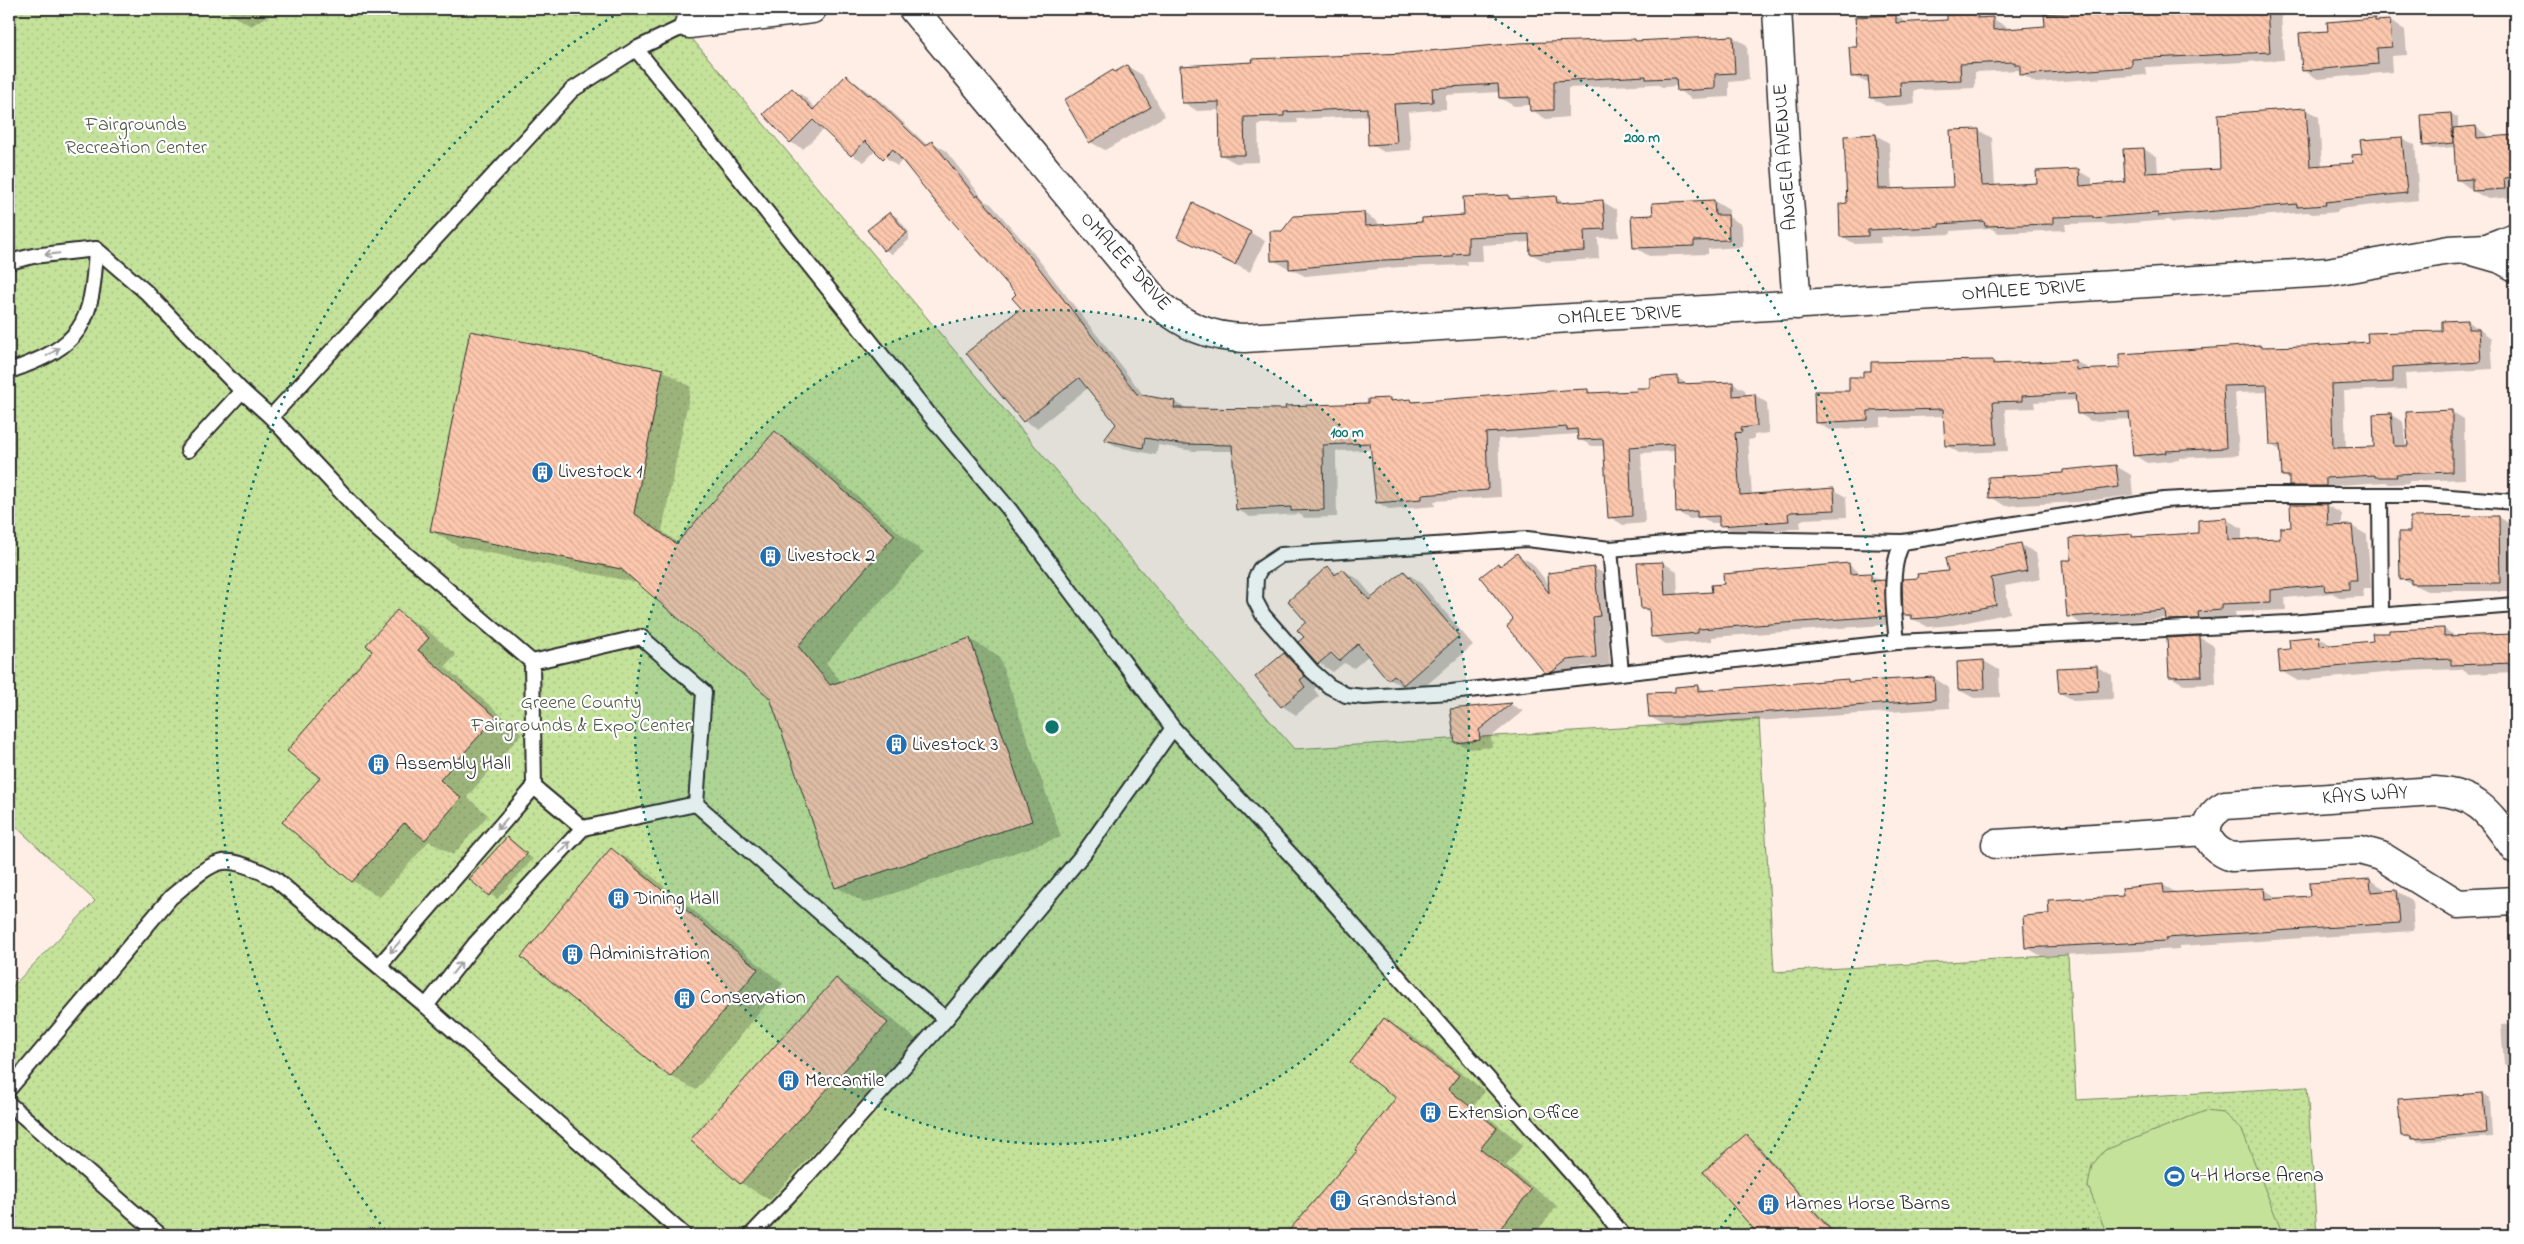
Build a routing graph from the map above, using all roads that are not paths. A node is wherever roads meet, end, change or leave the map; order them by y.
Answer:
1 (812, 9) edge
2 (913, 9) edge
3 (1778, 9) edge
4 (689, 24) joint
5 (636, 49) junction
6 (2515, 237) edge
7 (96, 249) junction
8 (2472, 250) junction
9 (9, 262) edge
10 (2515, 267) edge
11 (1797, 305) junction
12 (9, 371) edge
13 (242, 391) junction
14 (271, 417) junction
15 (188, 450) dead end
16 (2380, 495) junction
17 (2515, 502) edge
18 (1902, 542) junction
19 (1610, 549) junction
20 (2515, 605) edge
21 (2381, 615) junction
22 (1897, 642) junction
23 (532, 662) junction
24 (1621, 673) junction
25 (1173, 728) junction
26 (534, 787) junction
27 (696, 804) junction
28 (583, 828) junction
29 (2207, 831) junction
30 (1996, 844) dead end
31 (2515, 849) edge
32 (2515, 901) edge
33 (379, 966) junction
34 (426, 1006) junction
35 (946, 1019) junction
36 (9, 1089) edge
37 (9, 1104) edge
38 (160, 1235) edge
39 (684, 1235) edge
40 (751, 1235) edge
41 (1622, 1235) edge

1 - 4 street
2 - 11 street, OMALEE DRIVE
3 - 11 street, ANGELA AVENUE
4 - 5 lane
5 - 14 lane
5 - 25 lane
6 - 8 street, OMALEE DRIVE
7 -> 9 lane
12 -> 7 lane
7 - 13 lane
8 - 10 street, OMALEE DRIVE
8 - 11 street, OMALEE DRIVE
13 - 14 lane
13 - 15 lane
14 - 23 lane
16 - 17 lane
16 - 18 lane
16 - 21 lane
18 - 19 lane
18 - 22 lane
19 - 24 lane
19 - 24 lane
20 - 21 lane
21 - 22 lane
22 - 24 lane
23 - 26 lane
23 - 27 lane
25 - 35 lane
25 - 41 lane
26 - 28 lane
26 -> 33 lane
27 - 28 lane
27 - 35 lane
34 -> 28 lane
29 - 30 street
29 - 31 street, KAYS WAY
29 - 32 street
33 - 34 lane
33 - 36 lane
34 - 39 lane
35 - 40 lane
37 - 38 lane

